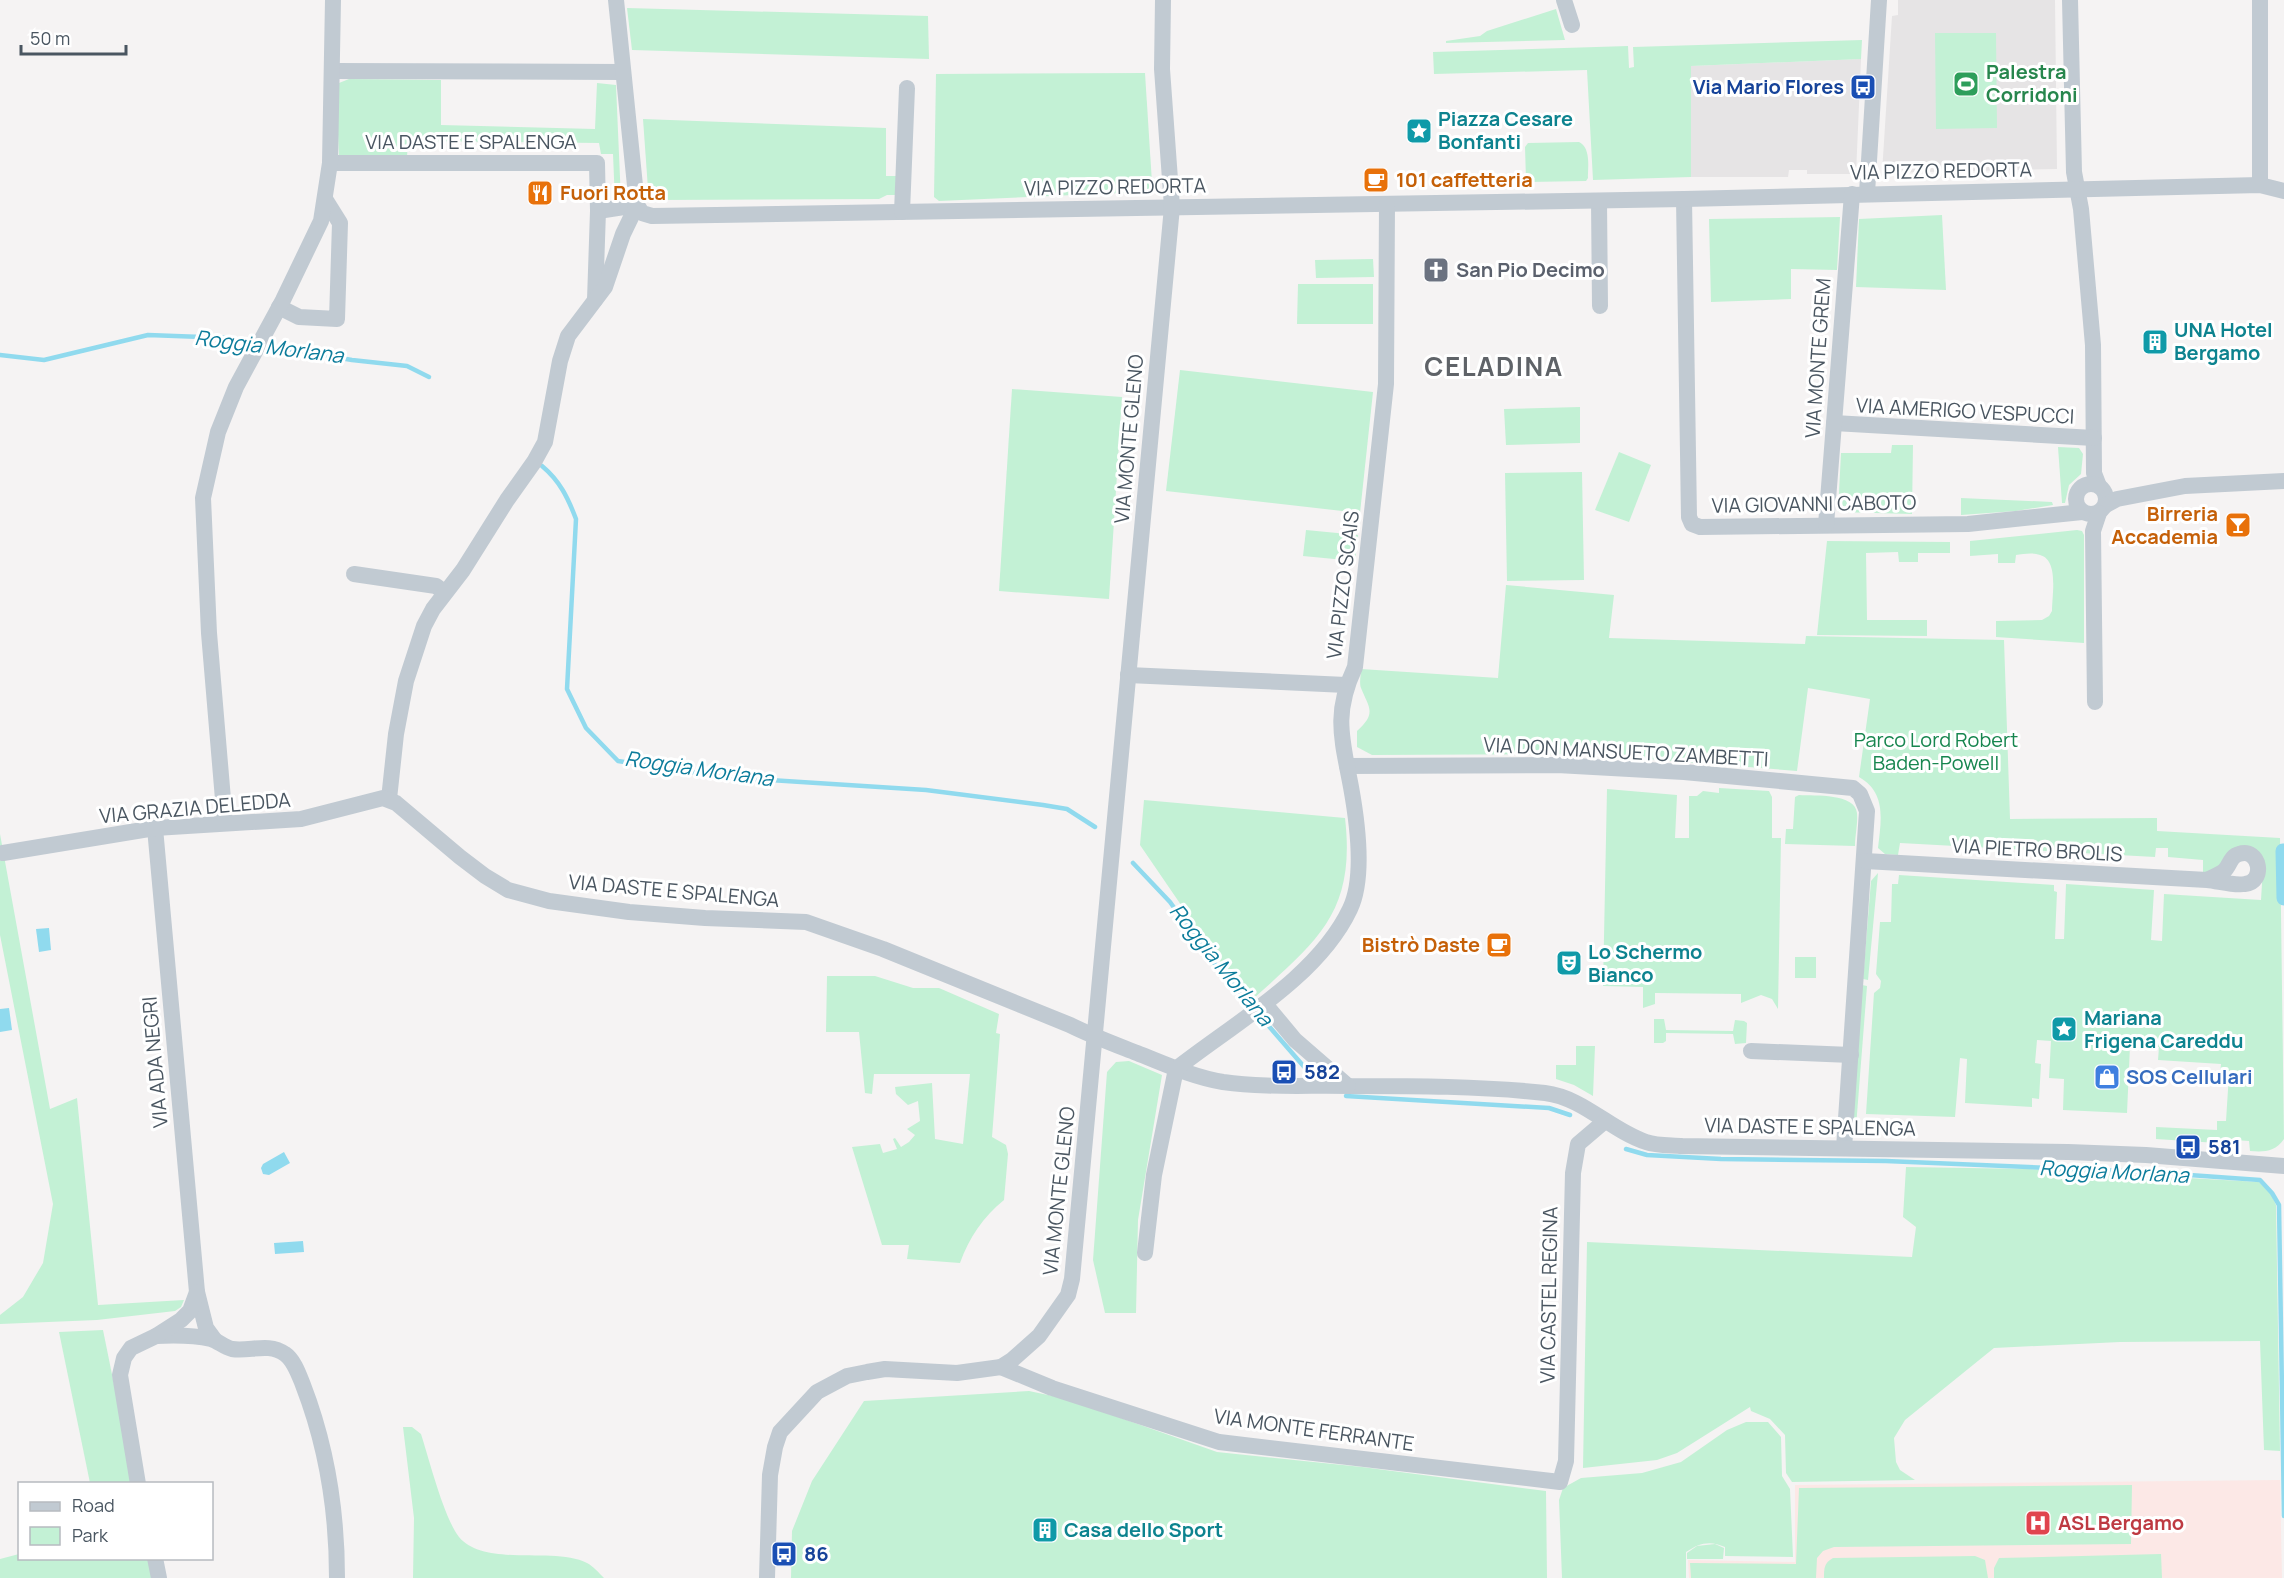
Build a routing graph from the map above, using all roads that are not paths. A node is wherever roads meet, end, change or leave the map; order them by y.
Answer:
1 (333, 0) edge
2 (616, 0) edge
3 (1163, 0) edge
4 (1564, 0) edge
5 (1879, 0) edge
6 (2070, 0) edge
7 (2260, 0) edge
8 (1572, 25) dead end
9 (332, 71) junction
10 (623, 72) junction
11 (907, 88) dead end
12 (330, 163) junction
13 (2260, 185) junction
14 (2076, 190) junction
15 (2284, 191) edge
16 (1859, 194) junction
17 (325, 199) junction
18 (1684, 199) junction
19 (1599, 201) junction
20 (1387, 204) junction
21 (637, 205) junction
22 (1172, 207) junction
23 (598, 211) junction
24 (902, 212) junction
25 (595, 301) junction
26 (1600, 306) dead end
27 (279, 307) junction
28 (1834, 423) junction
29 (2094, 438) junction
30 (2284, 481) edge
31 (2097, 498) junction
32 (1826, 525) junction
33 (354, 574) dead end
34 (444, 592) junction
35 (1128, 675) junction
36 (1346, 685) junction
37 (2095, 702) dead end
38 (1347, 766) junction
39 (389, 799) junction
40 (225, 823) junction
41 (155, 828) junction
42 (3, 853) dead end
43 (1865, 861) junction
44 (2207, 880) dead end
45 (1256, 1011) junction
46 (1095, 1038) junction
47 (1751, 1051) dead end
48 (1851, 1055) junction
49 (1176, 1069) junction
50 (1347, 1086) junction
51 (1605, 1121) junction
52 (1844, 1148) junction
53 (2284, 1166) edge
54 (1145, 1253) dead end
55 (196, 1292) junction
56 (156, 1336) junction
57 (214, 1340) junction
58 (1001, 1367) junction
59 (138, 1482) edge
60 (1560, 1482) joint
61 (155, 1560) edge
62 (159, 1578) edge
63 (337, 1578) edge
64 (767, 1578) edge

1 - 9 street
2 - 10 street
3 - 22 street, VIA MONTE GLENO
4 - 8 street
5 - 16 street
6 - 14 street
7 - 13 street
9 - 10 street
9 - 12 street
10 - 21 street
11 - 24 street
12 - 17 street
12 - 23 street, VIA DASTE E SPALENGA
13 - 14 street, VIA PIZZO REDORTA
13 - 15 street, VIA PIZZO REDORTA
14 - 16 street, VIA PIZZO REDORTA
14 - 29 street
16 - 18 street, VIA PIZZO REDORTA
16 - 28 street, VIA MONTE GREM
17 - 27 street
17 - 27 street
18 - 19 street, VIA PIZZO REDORTA
18 - 32 street, VIA GIOVANNI CABOTO
19 - 20 street, VIA PIZZO REDORTA
19 - 26 street
20 - 22 street, VIA PIZZO REDORTA
20 - 36 street, VIA PIZZO SCAIS
21 - 23 street
21 - 24 street, VIA PIZZO REDORTA
21 - 25 street
22 - 24 street, VIA PIZZO REDORTA
22 - 35 street, VIA MONTE GLENO
23 - 25 street
25 - 34 street
27 - 40 street
28 - 29 street, VIA AMERIGO VESPUCCI
28 - 32 street, VIA MONTE GREM
29 - 31 street
30 - 31 street, VIA GIOVANNI CABOTO
31 - 32 street, VIA GIOVANNI CABOTO
31 - 37 street
33 - 34 street
34 - 39 street
35 - 36 street
35 - 46 street, VIA MONTE GLENO
36 - 38 street, VIA PIZZO SCAIS
38 - 43 street, VIA DON MANSUETO ZAMBETTI
38 - 45 street, VIA PIZZO SCAIS
39 - 40 street, VIA GRAZIA DELEDDA
39 - 46 street, VIA DASTE E SPALENGA
40 - 41 street, VIA GRAZIA DELEDDA
41 - 42 street, VIA GRAZIA DELEDDA
41 - 55 street, VIA ADA NEGRI
43 - 44 street, VIA PIETRO BROLIS
43 - 48 street, VIA DON MANSUETO ZAMBETTI
45 - 49 street
45 - 50 street
46 - 49 street, VIA DASTE E SPALENGA
46 - 58 street, VIA MONTE GLENO
47 - 48 street
48 - 52 street, VIA DON MANSUETO ZAMBETTI
49 - 50 street, VIA DASTE E SPALENGA
49 - 54 street
50 - 51 street, VIA DASTE E SPALENGA
51 - 52 street, VIA DASTE E SPALENGA
51 - 60 street, VIA CASTEL REGINA
52 - 53 street, VIA DASTE E SPALENGA
55 - 56 street
55 - 57 street, VIA ADA NEGRI
56 - 57 street
56 - 59 street
57 - 63 street
58 - 60 street, VIA MONTE FERRANTE
58 - 64 street
61 - 62 street

